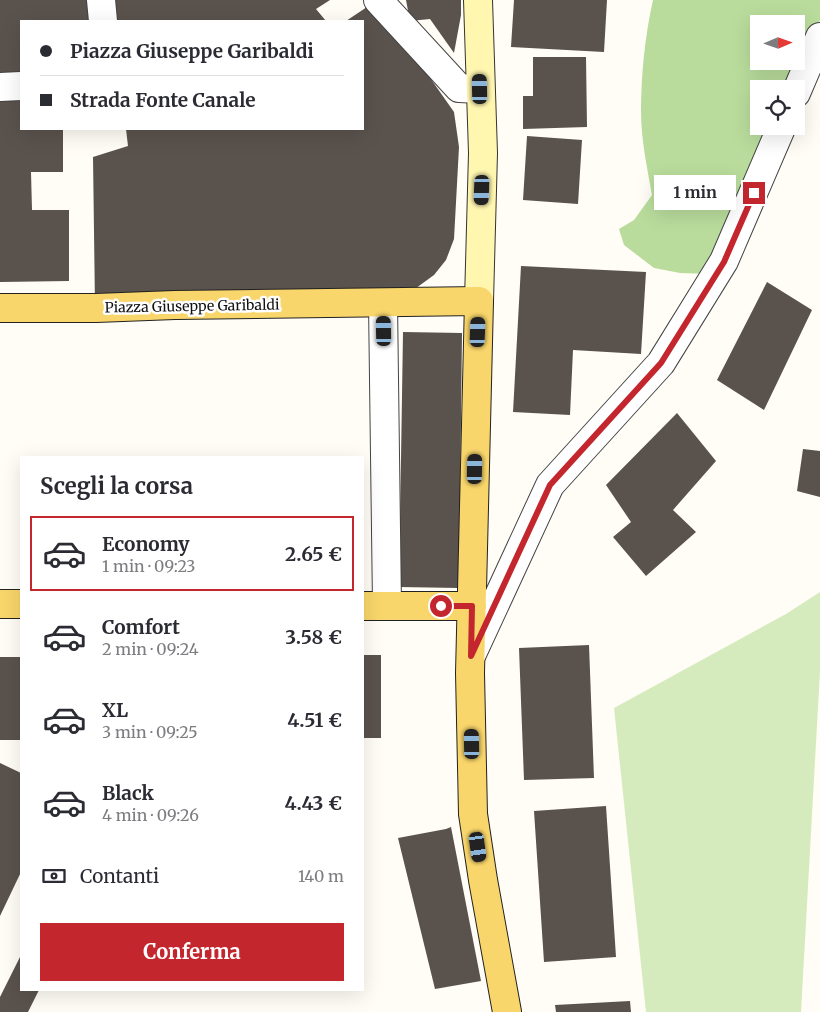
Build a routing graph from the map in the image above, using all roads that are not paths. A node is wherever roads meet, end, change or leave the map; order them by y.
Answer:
1 (101, 0) edge
2 (378, 0) edge
3 (478, 0) edge
4 (103, 20) edge
5 (820, 37) edge
6 (802, 80) edge
7 (20, 86) edge
8 (0, 87) edge
9 (480, 89) junction
10 (778, 135) edge
11 (479, 302) junction
12 (383, 303) junction
13 (0, 308) edge
14 (0, 604) edge
15 (20, 604) edge
16 (375, 606) edge
17 (472, 606) junction
18 (471, 656) junction
19 (507, 1012) edge

1 - 4 street
2 - 9 street
3 - 9 street
5 - 6 street
7 - 8 street
9 - 11 street
10 - 18 street
11 - 12 main road, Piazza Giuseppe Garibaldi
11 - 17 main road
12 - 13 main road, Piazza Giuseppe Garibaldi
12 - 16 street
14 - 15 main road
16 - 17 main road
17 - 18 main road
18 - 19 main road

